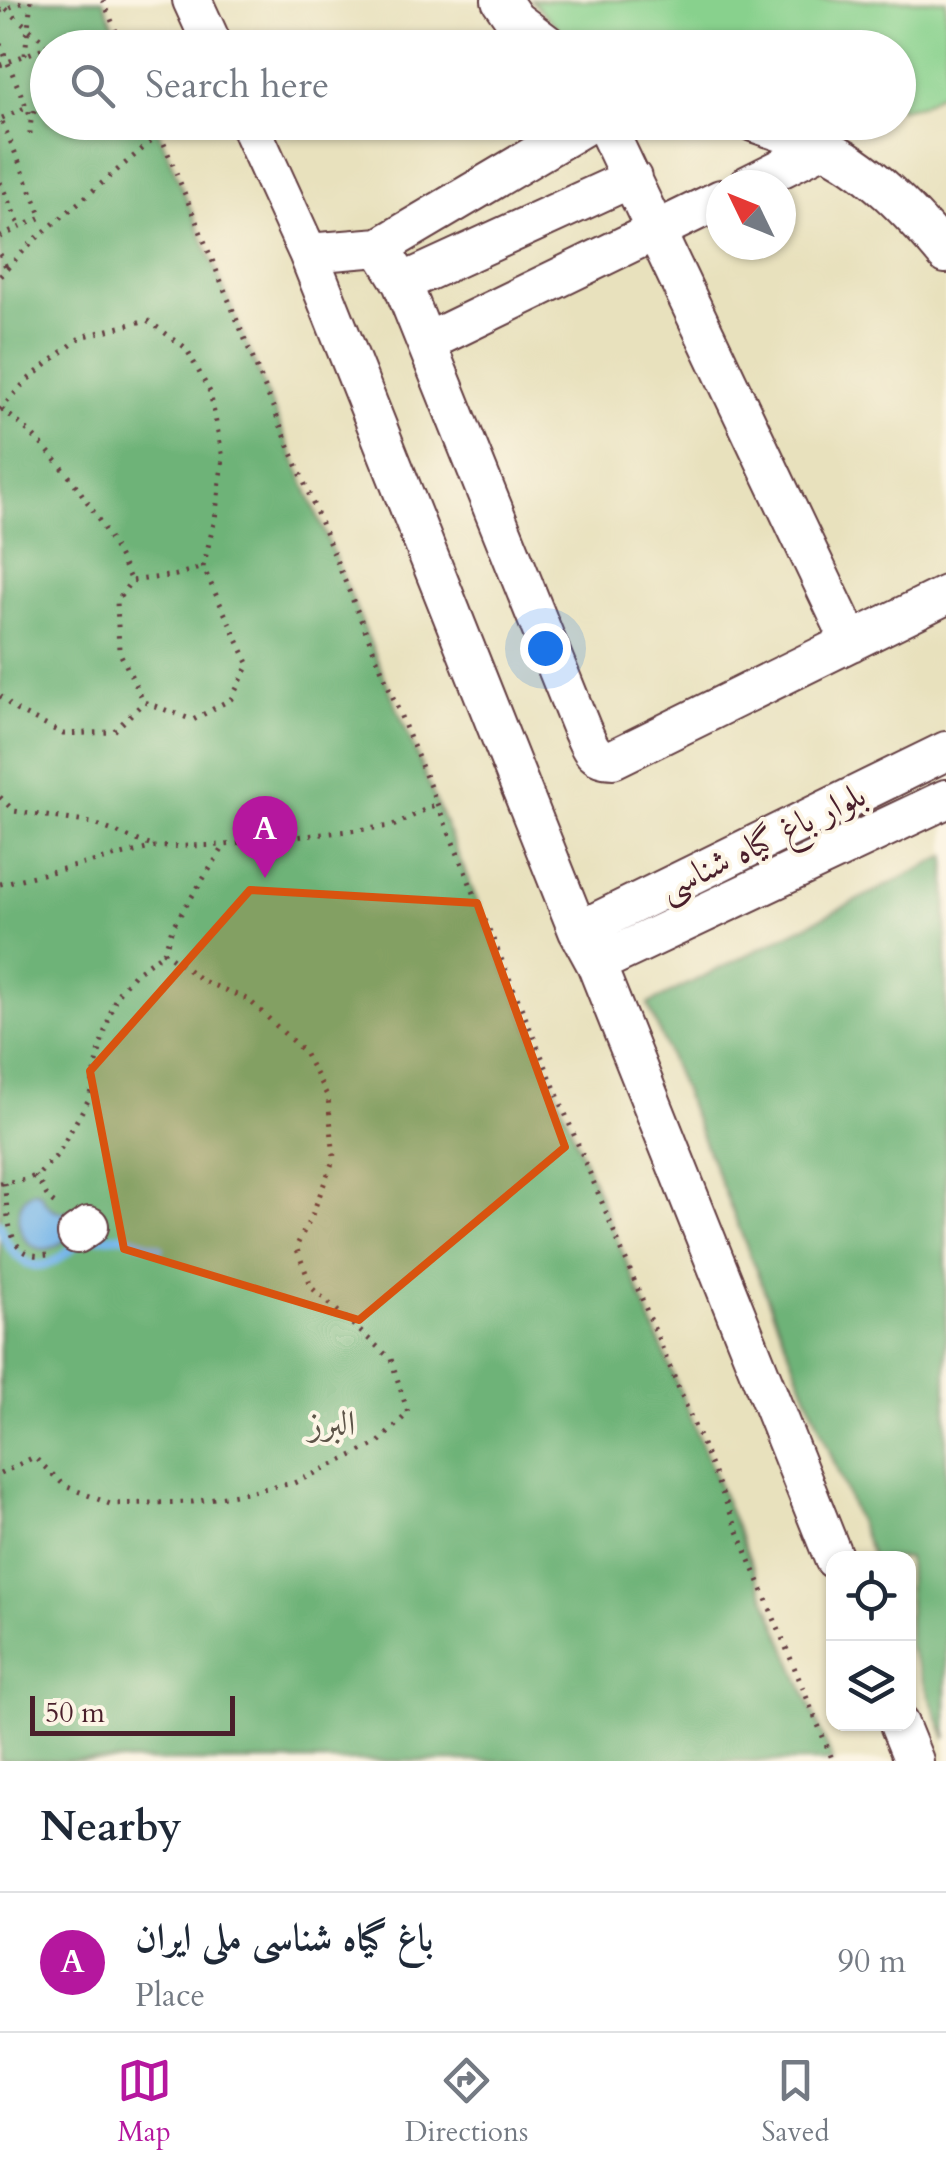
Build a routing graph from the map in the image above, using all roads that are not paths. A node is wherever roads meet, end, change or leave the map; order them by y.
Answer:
1 (192, 0) edge
2 (501, 0) edge
3 (206, 30) edge
4 (528, 30) edge
5 (256, 140) edge
6 (561, 140) edge
7 (613, 140) edge
8 (804, 140) edge
9 (824, 147) junction
10 (778, 170) edge
11 (632, 178) junction
12 (706, 206) edge
13 (657, 231) junction
14 (380, 247) junction
15 (308, 252) junction
16 (946, 254) edge
17 (402, 283) junction
18 (427, 342) junction
19 (946, 595) edge
20 (851, 642) junction
21 (946, 750) edge
22 (946, 799) edge
23 (587, 948) junction
24 (831, 1551) edge
25 (902, 1731) edge
26 (914, 1761) edge

1 - 3 street
2 - 4 street
5 - 15 street
6 - 14 street
7 - 11 street
8 - 9 street
9 - 10 street
9 - 16 street
11 - 13 street
11 - 17 street
12 - 13 street
13 - 18 street
13 - 20 street
14 - 15 street
14 - 17 street
15 - 23 street
17 - 18 street
18 - 20 street
19 - 20 street
21 - 23 street, بلوار باغ گیاه شناسی
22 - 23 street, بلوار باغ گیاه شناسی
23 - 24 street
25 - 26 street

